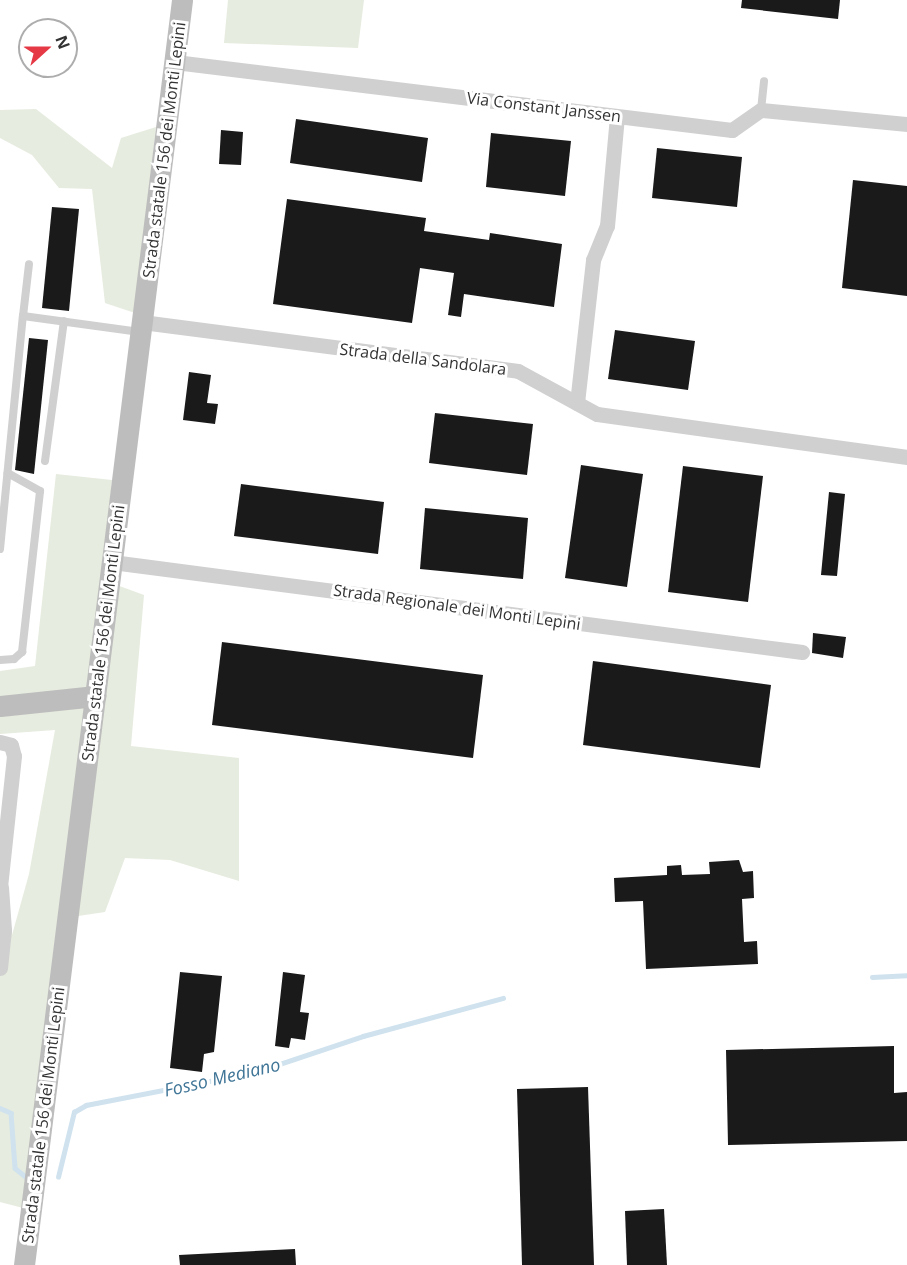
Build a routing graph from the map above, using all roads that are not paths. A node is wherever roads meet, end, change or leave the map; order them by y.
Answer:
1 (182, 0) edge
2 (175, 62) junction
3 (764, 81) dead end
4 (761, 110) junction
5 (618, 116) junction
6 (907, 124) edge
7 (28, 264) dead end
8 (23, 316) junction
9 (63, 321) junction
10 (142, 327) junction
11 (576, 403) junction
12 (907, 457) edge
13 (45, 461) dead end
14 (8, 473) junction
15 (0, 549) edge
16 (112, 561) junction
17 (802, 652) dead end
18 (0, 660) edge
19 (95, 696) junction
20 (0, 706) edge
21 (0, 741) edge
22 (4, 826) edge
23 (1, 887) edge
24 (0, 968) edge
25 (24, 1265) edge

1 - 2 main road, Strada statale 156 dei Monti Lepini
2 - 5 street, Via Constant Janssen
2 - 10 main road, Strada statale 156 dei Monti Lepini
3 - 4 lane
4 - 5 street, Via Constant Janssen
4 - 6 street
5 - 11 street
7 - 8 lane
8 - 9 lane
8 - 14 lane
9 - 10 lane
9 - 13 lane
10 - 11 street, Strada della Sandolara
10 - 16 main road, Strada statale 156 dei Monti Lepini
11 - 12 street, Strada della Sandolara
14 - 15 lane
14 - 18 lane
16 - 17 street, Strada Regionale dei Monti Lepini
16 - 19 main road, Strada statale 156 dei Monti Lepini
19 - 20 main road
19 - 25 main road, Strada statale 156 dei Monti Lepini
21 - 22 street
22 - 23 street
23 - 24 street

